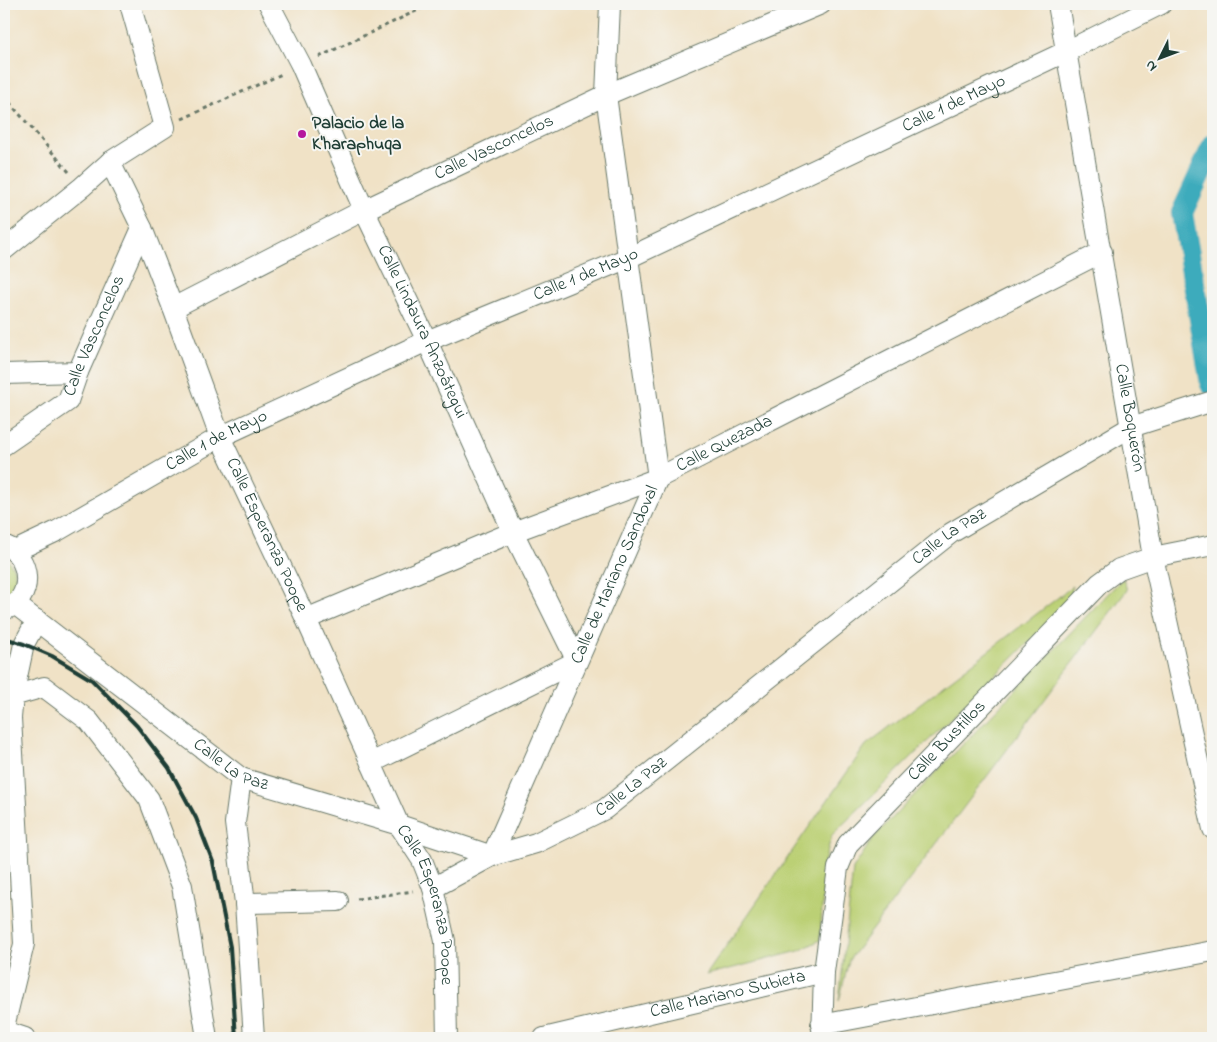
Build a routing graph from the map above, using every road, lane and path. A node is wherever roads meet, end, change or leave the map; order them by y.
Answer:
1 (130, 4) edge
2 (269, 4) edge
3 (610, 4) edge
4 (821, 4) edge
5 (1058, 4) edge
6 (1161, 4) edge
7 (1066, 51) junction
8 (606, 95) junction
9 (4, 96) edge
10 (110, 162) junction
11 (82, 188) junction
12 (364, 210) junction
13 (142, 228) junction
14 (4, 250) edge
15 (1102, 252) junction
16 (628, 258) junction
17 (174, 308) junction
18 (427, 341) junction
19 (78, 372) junction
20 (4, 374) edge
21 (1213, 401) edge
22 (1131, 427) junction
23 (220, 437) junction
24 (4, 445) edge
25 (658, 478) junction
26 (513, 532) junction
27 (1213, 545) edge
28 (10, 548) edge
29 (1153, 557) junction
30 (10, 607) edge
31 (306, 619) junction
32 (36, 620) junction
33 (577, 661) junction
34 (8, 695) edge
35 (371, 763) junction
36 (241, 778) junction
37 (399, 824) junction
38 (1213, 829) edge
39 (492, 856) junction
40 (433, 888) junction
41 (338, 901) joint
42 (245, 903) junction
43 (1213, 952) edge
44 (824, 972) junction
45 (4, 1027) edge
46 (4, 1031) edge
47 (822, 1032) edge
48 (25, 1038) edge
49 (207, 1038) edge
50 (254, 1038) edge
51 (446, 1038) edge
52 (544, 1038) edge

1 - 10 street
2 - 12 street, Calle Lindaura Anzoátegui
3 - 8 street, Calle de Mariano Sandoval
4 - 8 street, Calle Vasconcelos
5 - 7 street, Calle Boquerón
6 - 7 street, Calle 1 de Mayo
7 - 15 street, Calle Boquerón
7 - 16 street, Calle 1 de Mayo
8 - 12 street, Calle Vasconcelos
8 - 16 street, Calle de Mariano Sandoval
9 - 11 path
10 - 11 street
10 - 13 street, Calle Esperanza Poope
11 - 14 street
12 - 17 street, Calle Vasconcelos
12 - 18 street, Calle Lindaura Anzoátegui
13 - 17 street, Calle Esperanza Poope
13 - 19 street, Calle Vasconcelos
15 - 22 street, Calle Boquerón
15 - 25 street, Calle Quezada
16 - 18 street, Calle 1 de Mayo
16 - 25 street, Calle de Mariano Sandoval
17 - 23 street, Calle Esperanza Poope
18 - 23 street, Calle 1 de Mayo
18 - 26 street, Calle Lindaura Anzoátegui
19 - 20 street
19 - 24 street, Calle Vasconcelos
21 - 22 street, Calle La Paz
22 - 29 street, Calle Boquerón
22 - 39 street, Calle La Paz
23 - 28 street, Calle 1 de Mayo
23 - 31 street, Calle Esperanza Poope
25 - 26 street, Calle Quezada
25 - 33 street, Calle de Mariano Sandoval
26 - 31 street, Calle Quezada
26 - 33 street, Calle Lindaura Anzoátegui
27 - 29 street, Calle Bustillos
28 - 30 street
29 - 38 street, Calle Boquerón
29 - 44 street, Calle Bustillos
30 - 32 street, Calle La Paz
31 - 35 street, Calle Esperanza Poope
32 - 34 street
32 - 36 street, Calle La Paz
33 - 35 street
33 - 39 street, Calle de Mariano Sandoval
34 - 45 street
34 - 49 street
35 - 37 street, Calle Esperanza Poope
36 - 37 street, Calle La Paz
36 - 42 street
37 - 39 street, Calle La Paz
37 - 40 street, Calle Esperanza Poope
39 - 40 street
40 - 41 path
40 - 51 street, Calle Esperanza Poope
41 - 42 street
42 - 50 street
43 - 47 street
44 - 47 street, Calle Bustillos
44 - 52 street, Calle Mariano Subieta
46 - 48 street

